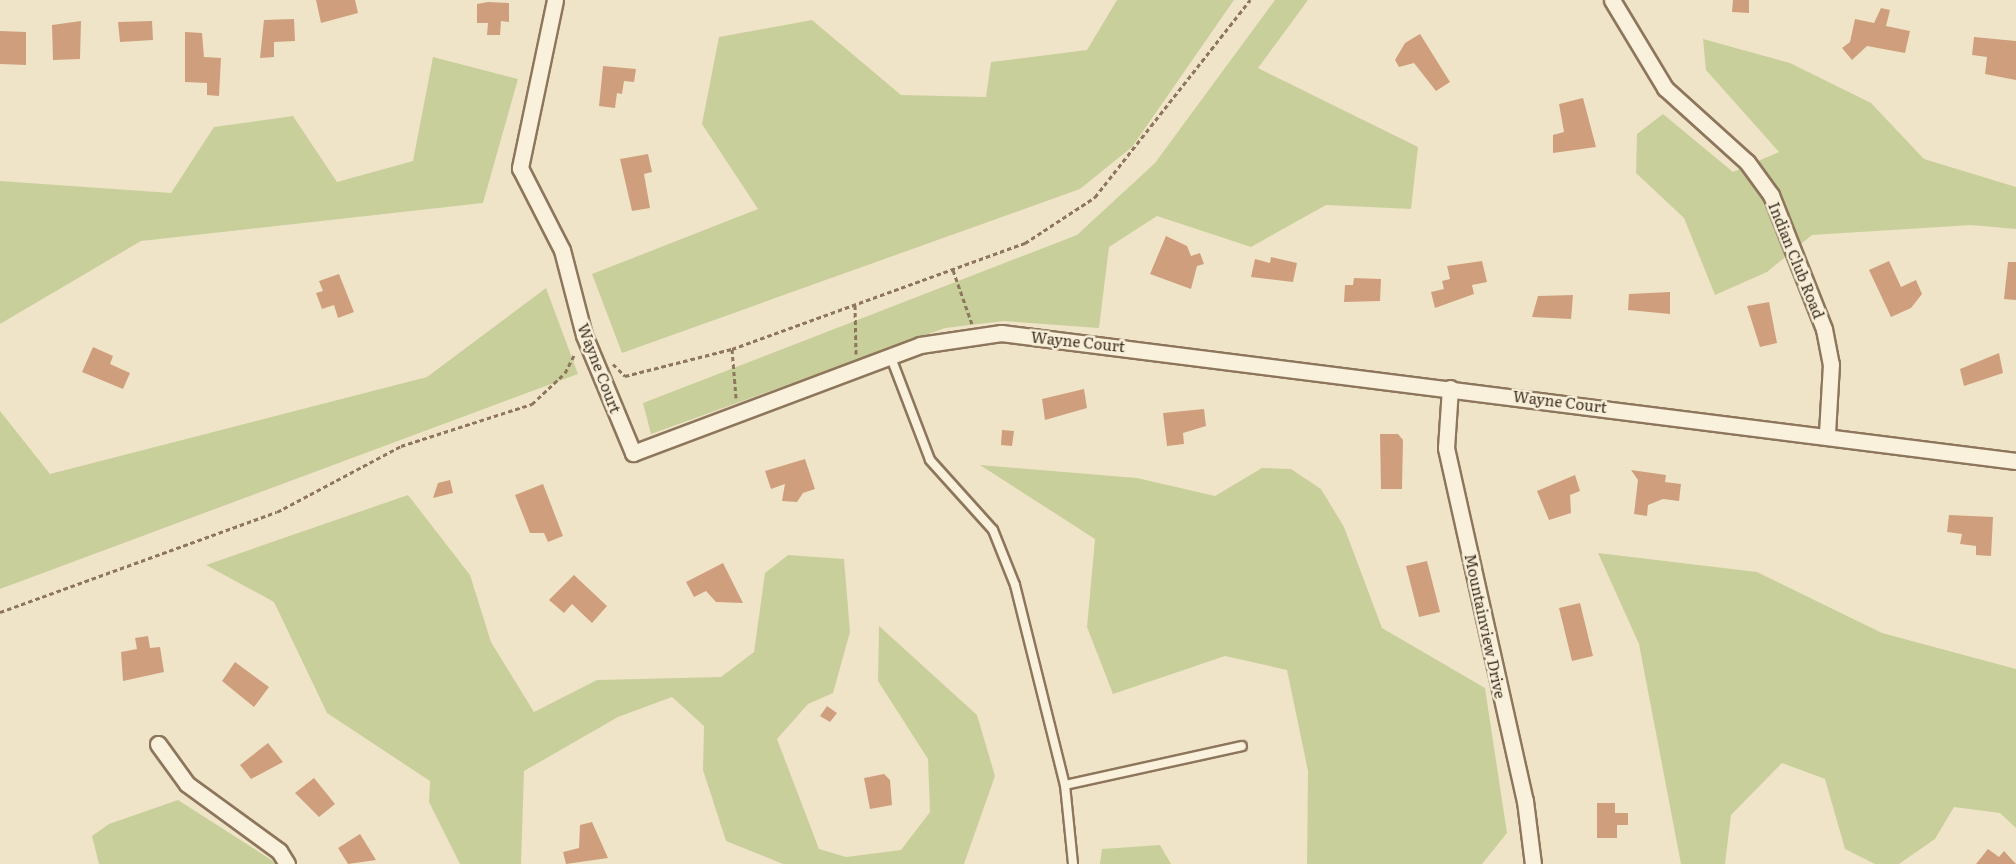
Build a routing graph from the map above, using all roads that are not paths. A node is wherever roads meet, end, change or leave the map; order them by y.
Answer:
1 (555, 0) edge
2 (1612, 0) edge
3 (890, 355) junction
4 (1449, 388) junction
5 (1827, 434) junction
6 (2016, 460) edge
7 (158, 744) dead end
8 (1242, 746) dead end
9 (1065, 785) junction
10 (287, 864) edge
11 (1073, 864) edge
12 (1533, 864) edge

1 - 3 street, Wayne Court
2 - 5 street, Indian Club Road
3 - 4 street, Wayne Court
3 - 9 lane
4 - 5 street, Wayne Court
4 - 12 street, Mountainview Drive
5 - 6 street, Wayne Court
7 - 10 street
8 - 9 lane
9 - 11 lane

